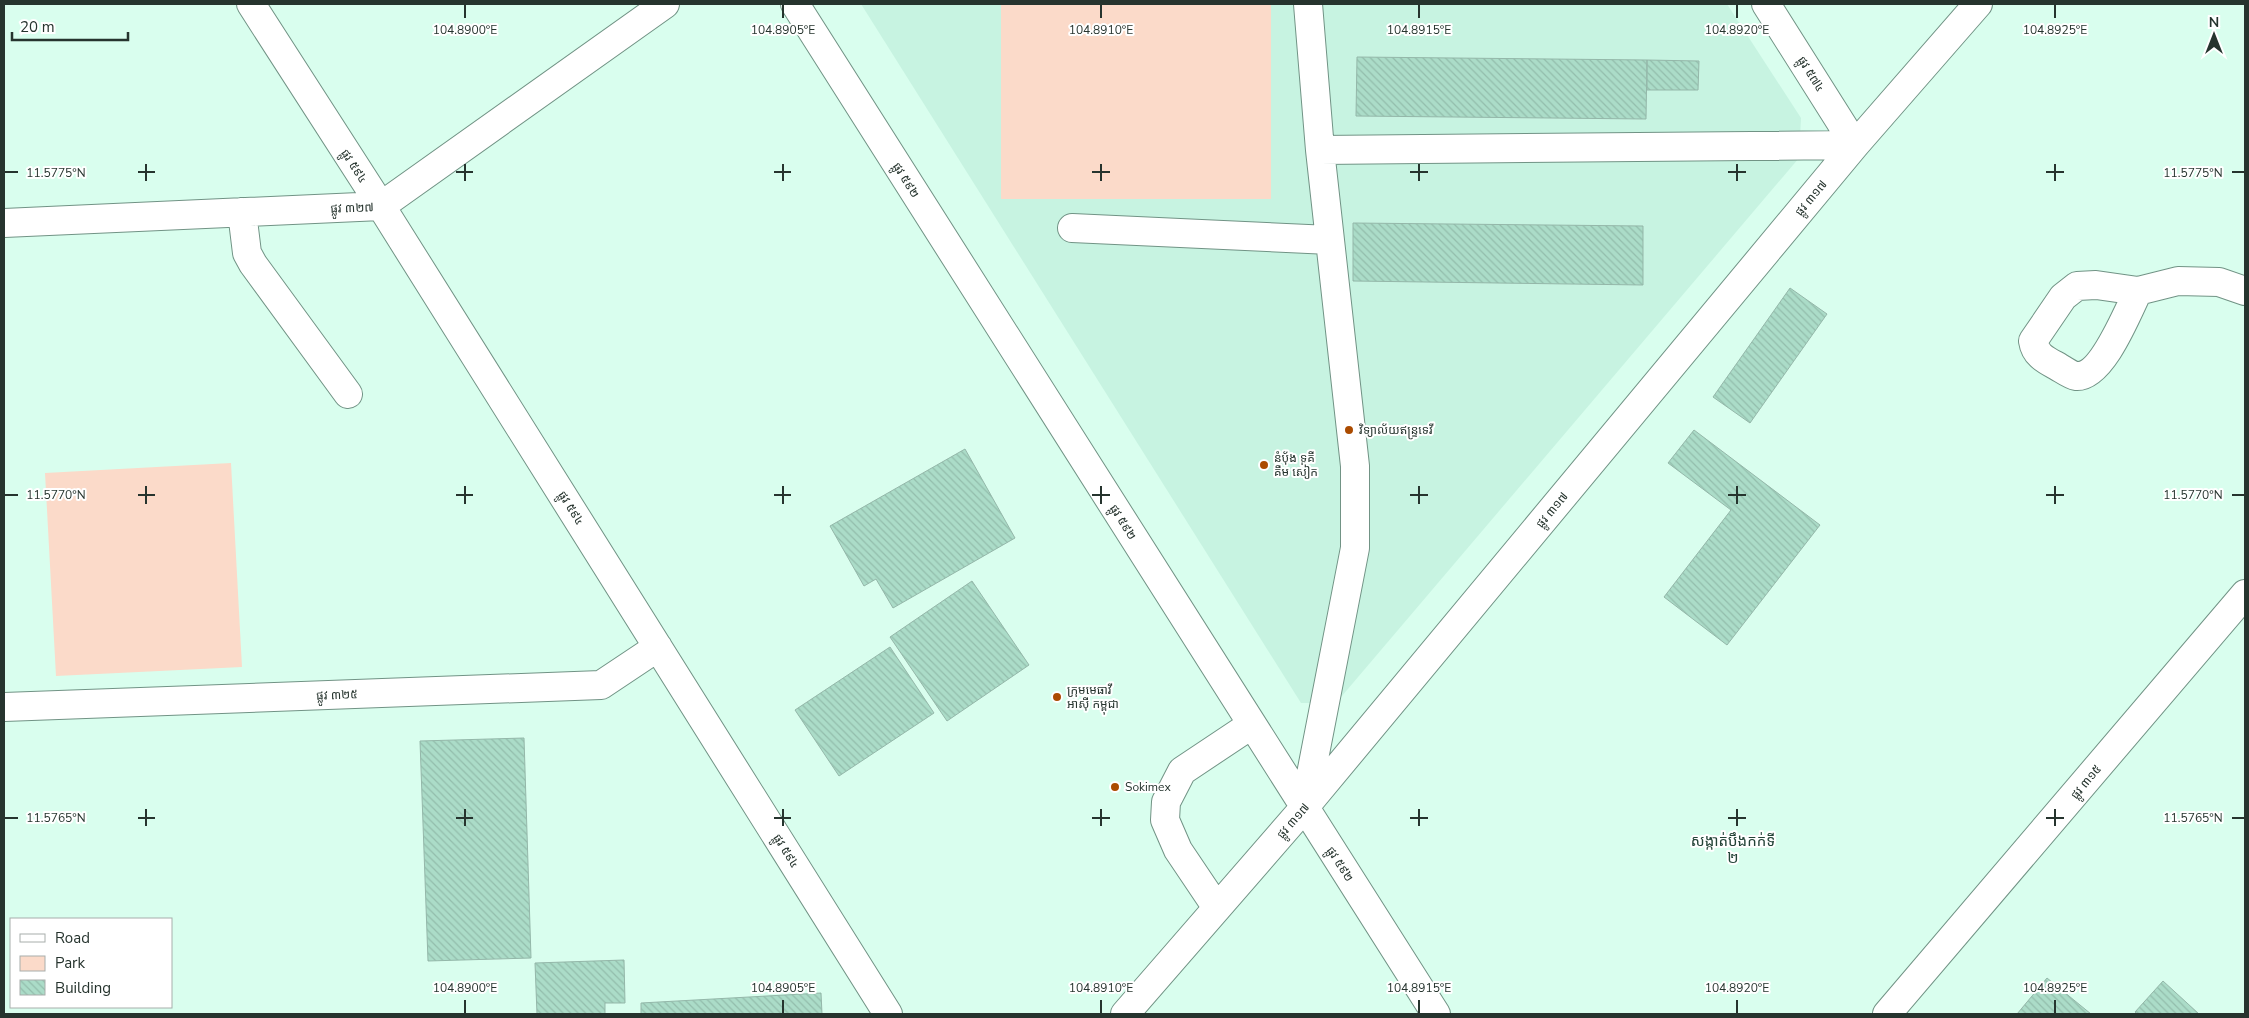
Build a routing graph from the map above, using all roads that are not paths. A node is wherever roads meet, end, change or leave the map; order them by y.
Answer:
1 (251, 4) edge
2 (665, 4) edge
3 (795, 4) edge
4 (1308, 4) edge
5 (1766, 4) edge
6 (1978, 4) edge
7 (1855, 145) junction
8 (1320, 150) junction
9 (380, 206) junction
10 (242, 212) junction
11 (4, 222) edge
12 (1072, 228) dead end
13 (1330, 240) junction
14 (2138, 291) dead end
15 (2245, 291) edge
16 (348, 394) dead end
17 (2245, 594) edge
18 (658, 646) junction
19 (4, 707) edge
20 (1251, 725) junction
21 (1304, 808) junction
22 (1217, 908) junction
23 (888, 1014) edge
24 (1125, 1014) edge
25 (1436, 1014) edge
26 (1887, 1014) edge

1 - 9 street, ផ្លូវ ៥៩៤
2 - 9 street, ផ្លូវ ៣២៧
3 - 20 street, ផ្លូវ ៥៩២
4 - 8 street
5 - 7 street, ផ្លូវ ៥៧៤
6 - 7 street, ផ្លូវ ៣១៧
7 - 8 street
7 - 21 street, ផ្លូវ ៣១៧
8 - 13 street
9 - 10 street, ផ្លូវ ៣២៧
9 - 18 street, ផ្លូវ ៥៩៤
10 - 11 street, ផ្លូវ ៣២៧
10 - 16 street
12 - 13 street
13 - 21 street
14 - 15 street
17 - 26 street, ផ្លូវ ៣១៥
18 - 19 street, ផ្លូវ ៣២៥
18 - 23 street, ផ្លូវ ៥៩៤
20 - 21 street, ផ្លូវ ៥៩២
20 - 22 street
21 - 22 street, ផ្លូវ ៣១៧
21 - 25 street, ផ្លូវ ៥៩២
22 - 24 street, ផ្លូវ ៣១៧

